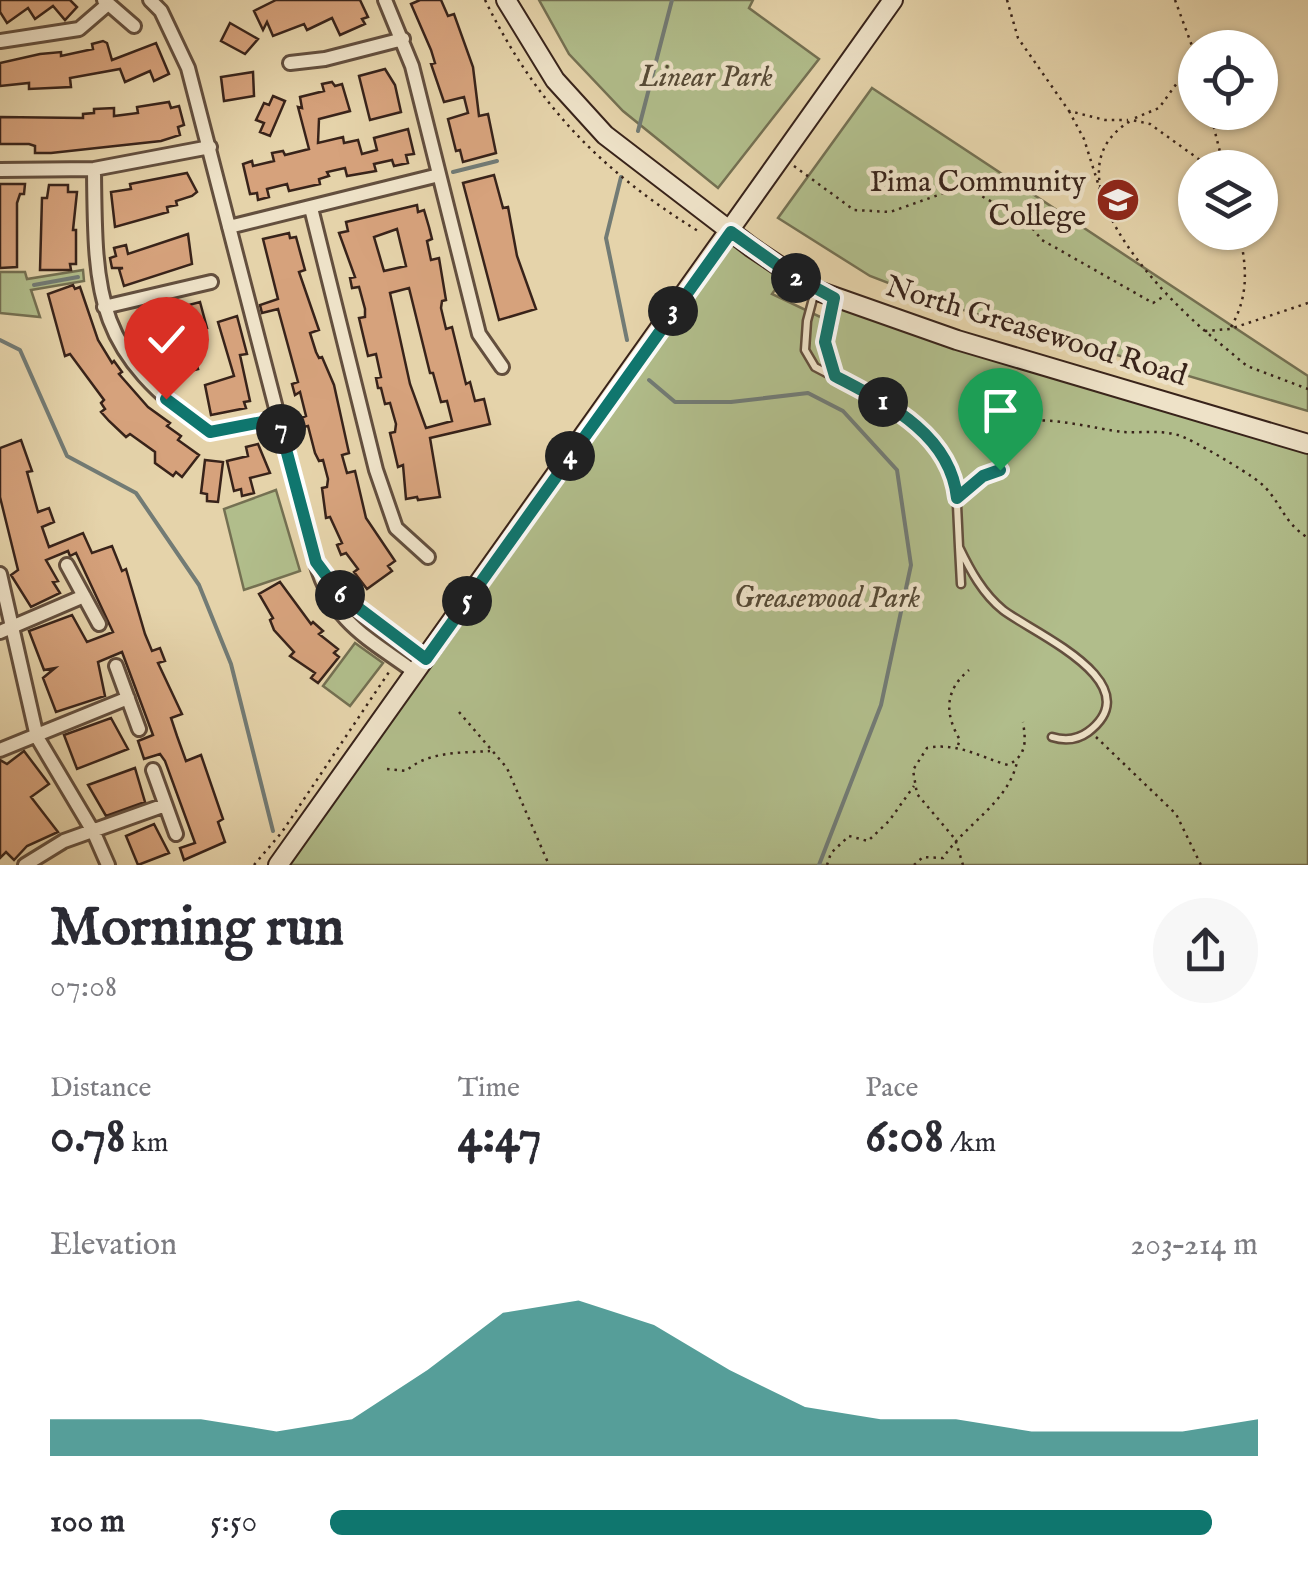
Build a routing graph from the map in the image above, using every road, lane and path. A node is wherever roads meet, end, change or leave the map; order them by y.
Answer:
1 (150, 0) edge
2 (385, 0) edge
3 (506, 0) edge
4 (893, 0) edge
5 (1008, 0) edge
6 (1174, 0) edge
7 (106, 2) edge
8 (134, 26) dead end
9 (1185, 30) edge
10 (403, 40) junction
11 (0, 41) edge
12 (290, 62) dead end
13 (1178, 80) edge
14 (1069, 111) junction
15 (1132, 120) junction
16 (210, 147) junction
17 (1186, 150) edge
18 (783, 158) junction
19 (94, 169) junction
20 (0, 170) edge
21 (439, 175) junction
22 (1104, 202) junction
23 (310, 208) junction
24 (229, 228) junction
25 (731, 232) junction
26 (1243, 250) edge
27 (211, 282) dead end
28 (816, 290) junction
29 (1166, 295) junction
30 (834, 298) junction
31 (1308, 303) edge
32 (104, 307) junction
33 (1230, 329) junction
34 (1204, 332) junction
35 (502, 367) dead end
36 (835, 376) junction
37 (1308, 389) edge
38 (278, 419) junction
39 (1308, 444) edge
40 (957, 498) junction
41 (1308, 538) edge
42 (959, 547) junction
43 (428, 556) dead end
44 (316, 562) junction
45 (67, 565) dead end
46 (0, 574) edge
47 (962, 584) dead end
48 (84, 596) junction
49 (99, 624) dead end
50 (6, 629) edge
51 (398, 659) junction
52 (116, 666) dead end
53 (421, 666) junction
54 (969, 670) dead end
55 (128, 698) junction
56 (458, 712) dead end
57 (1023, 722) dead end
58 (140, 729) dead end
59 (1089, 731) junction
60 (37, 736) junction
61 (1052, 737) dead end
62 (958, 746) junction
63 (0, 750) edge
64 (491, 751) junction
65 (1018, 760) junction
66 (387, 769) dead end
67 (153, 770) dead end
68 (915, 786) junction
69 (166, 805) junction
70 (94, 833) junction
71 (176, 834) dead end
72 (956, 839) junction
73 (25, 865) edge
74 (108, 865) edge
75 (254, 865) edge
76 (278, 865) edge
77 (550, 865) edge
78 (827, 865) edge
79 (914, 865) edge
80 (963, 865) edge
81 (1202, 865) edge

1 - 16 street
2 - 10 street
3 - 25 main road, North Greasewood Road
4 - 18 main road
5 - 14 path
6 - 9 path
7 - 8 street
7 - 11 street
10 - 12 street
10 - 21 street
13 - 15 path
14 - 15 path
14 - 22 path
15 - 17 path
15 - 22 path
16 - 19 street
16 - 24 street
18 - 25 main road
18 - 29 path
19 - 20 street
19 - 32 street
21 - 23 street
21 - 35 street
22 - 29 path
23 - 24 street
23 - 43 street
24 - 38 street
25 - 28 main road, North Greasewood Road
25 - 53 main road
26 - 33 path
27 - 32 street
28 - 30 main road, North Greasewood Road
28 - 36 lane
29 - 34 path
30 - 36 lane
30 - 39 main road, North Greasewood Road
31 - 33 path
32 - 38 street
33 - 34 path
34 - 37 path
36 - 40 lane
38 - 44 street
40 - 41 path
40 - 42 lane
42 - 47 lane
42 - 59 lane
44 - 51 street
44 - 53 street
45 - 48 street
46 - 50 street
48 - 49 street
48 - 50 street
50 - 60 street
51 - 53 street
51 - 75 path
52 - 55 street
53 - 76 main road
54 - 62 path
55 - 58 street
55 - 60 street
56 - 64 path
57 - 65 path
59 - 61 lane
59 - 81 path
60 - 63 street
60 - 70 street
62 - 65 path
62 - 68 path
64 - 66 path
64 - 77 path
65 - 72 path
67 - 69 street
68 - 72 path
68 - 78 path
69 - 70 street
69 - 71 street
70 - 73 street
70 - 74 street
72 - 79 path
72 - 80 path

